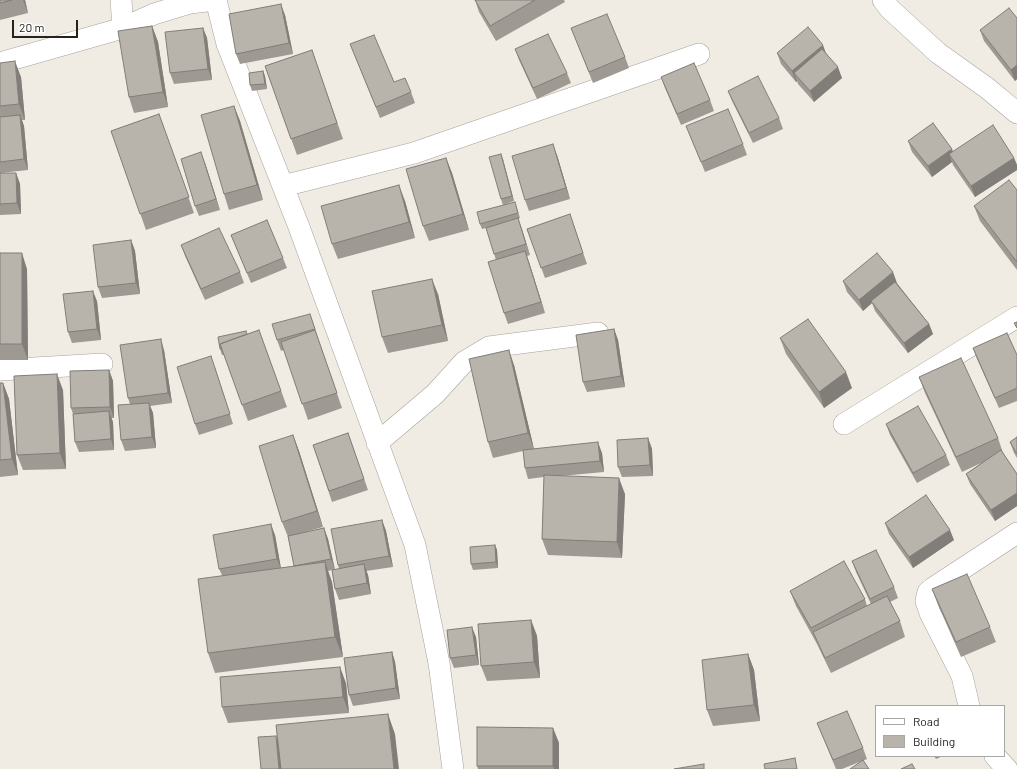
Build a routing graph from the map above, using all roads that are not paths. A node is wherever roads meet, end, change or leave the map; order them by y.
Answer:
1 (121, 0) edge
2 (216, 0) edge
3 (883, 0) edge
4 (123, 28) junction
5 (699, 54) dead end
6 (0, 63) edge
7 (1017, 114) edge
8 (283, 186) junction
9 (1017, 318) edge
10 (598, 333) edge
11 (102, 364) dead end
12 (0, 370) edge
13 (844, 424) dead end
14 (377, 443) junction
15 (1017, 533) edge
16 (969, 705) edge
17 (996, 757) edge
18 (453, 769) edge
19 (1007, 769) edge

1 - 4 street
2 - 4 street
2 - 8 street
3 - 7 street
4 - 6 street
5 - 8 street
8 - 14 street
9 - 13 street
10 - 14 street
11 - 12 street
14 - 18 street
15 - 16 street
17 - 19 street

